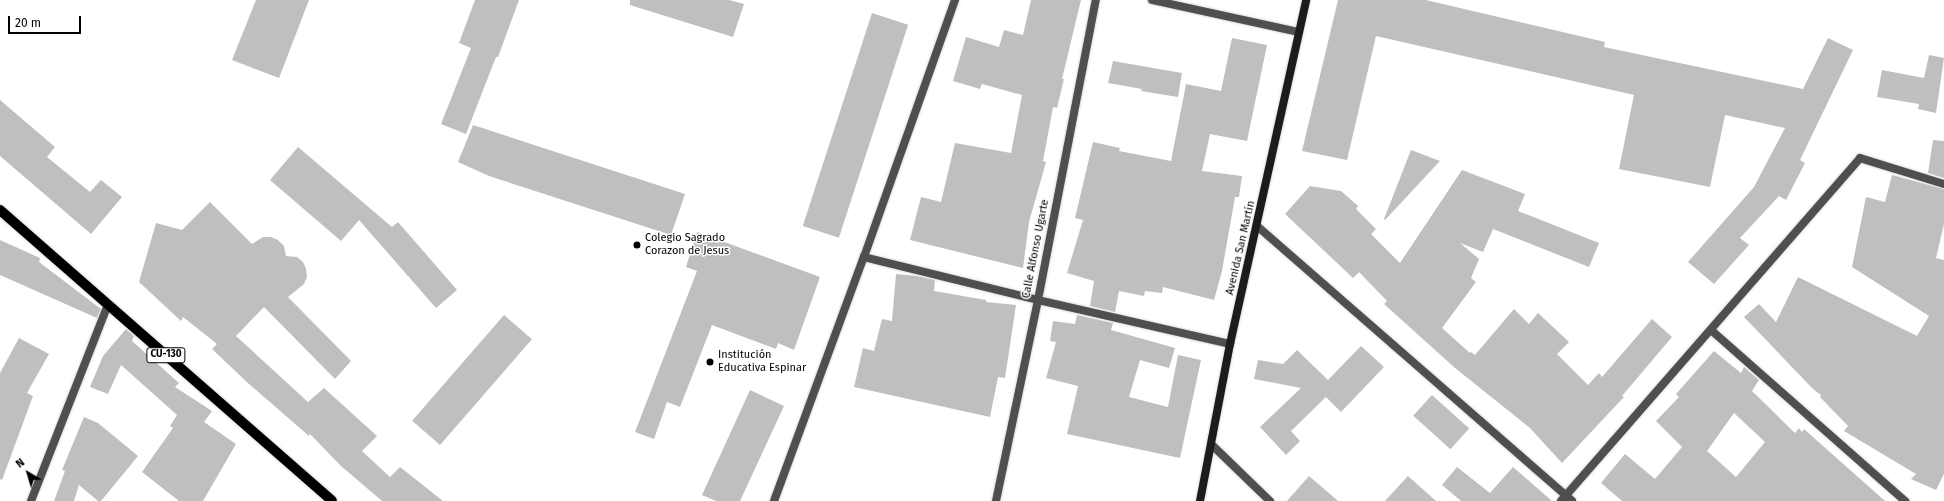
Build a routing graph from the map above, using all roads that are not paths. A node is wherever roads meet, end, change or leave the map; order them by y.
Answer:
1 (955, 0) edge
2 (1096, 0) edge
3 (1152, 0) edge
4 (1306, 0) edge
5 (1299, 32) junction
6 (1944, 184) edge
7 (0, 210) edge
8 (1257, 226) junction
9 (864, 257) junction
10 (1038, 300) junction
11 (108, 305) junction
12 (1710, 330) junction
13 (1230, 344) junction
14 (1212, 445) junction
15 (1566, 499) edge
16 (32, 501) edge
17 (332, 501) edge
18 (774, 501) edge
19 (996, 501) edge
20 (1200, 501) edge
21 (1270, 501) edge
22 (1905, 501) edge

1 - 9 street
2 - 10 street, Calle Alfonso Ugarte
3 - 5 street
4 - 5 main road, Avenida San Martín
5 - 8 main road, Avenida San Martín
6 - 12 street
7 - 11 main road, CU-130
8 - 13 main road, Avenida San Martín
8 - 15 street
9 - 10 street
9 - 18 street
10 - 13 street
10 - 19 street, Calle Alfonso Ugarte
11 - 16 street
11 - 17 main road, CU-130
12 - 15 street
12 - 22 street
13 - 14 main road, Avenida San Martín
14 - 20 main road, Avenida San Martín
14 - 21 street

